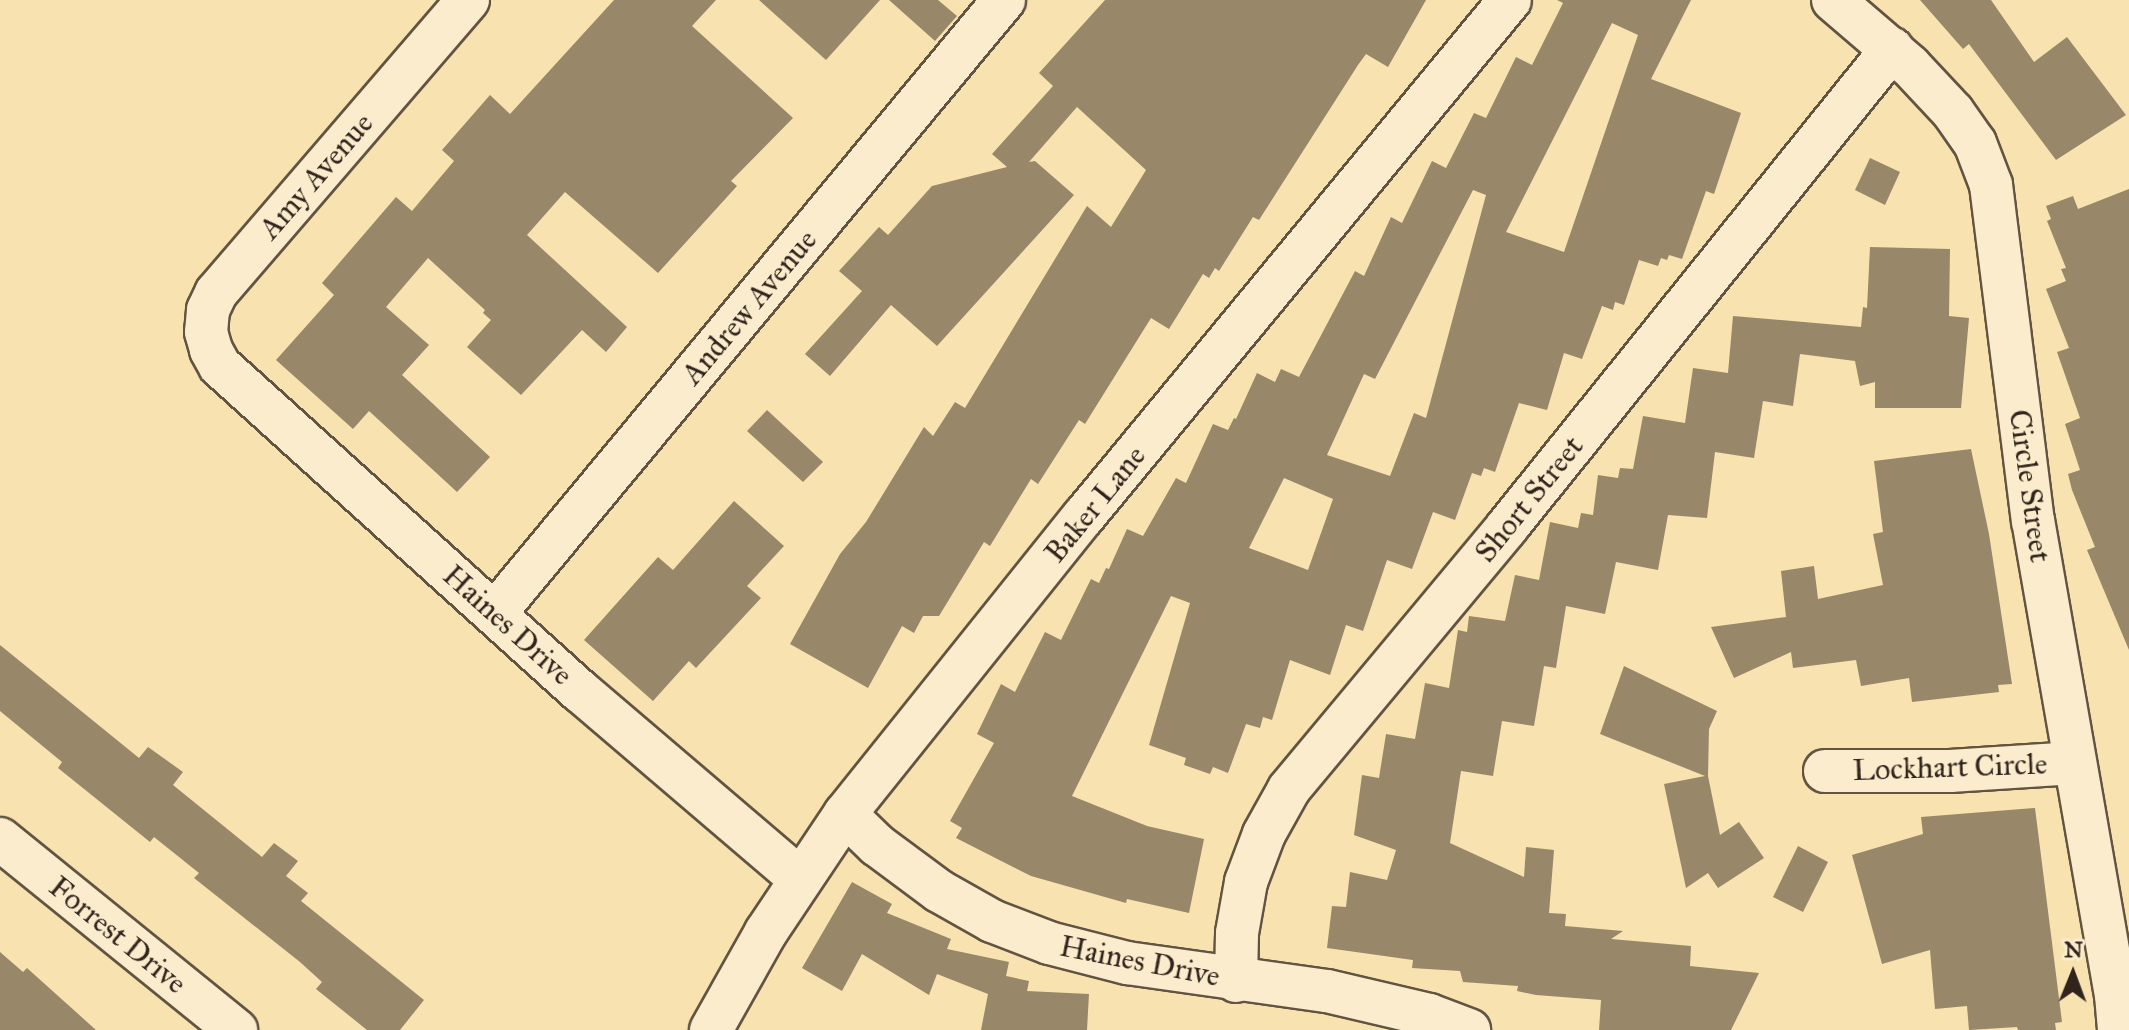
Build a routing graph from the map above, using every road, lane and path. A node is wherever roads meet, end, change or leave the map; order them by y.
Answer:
1 (468, 0) edge
2 (1004, 0) edge
3 (1510, 0) edge
4 (1833, 0) edge
5 (1892, 49) junction
6 (220, 366) joint
7 (495, 613) junction
8 (2075, 763) junction
9 (1825, 771) dead end
10 (845, 814) junction
11 (0, 839) edge
12 (800, 879) junction
13 (1236, 981) junction
14 (236, 1030) edge
15 (711, 1030) edge
16 (1469, 1030) edge
17 (2119, 1030) edge

1 - 6 street, Amy Avenue
2 - 7 street, Andrew Avenue
3 - 10 street, Baker Lane
4 - 5 street, Circle Street
5 - 8 street, Circle Street
5 - 13 street, Short Street
6 - 7 street, Haines Drive
7 - 12 street, Haines Drive
8 - 9 street, Lockhart Circle
8 - 17 street, Circle Street
10 - 12 street, Baker Lane
10 - 13 street, Haines Drive
11 - 14 street, Forrest Drive
12 - 15 street, Baker Lane
13 - 16 street, Haines Drive

